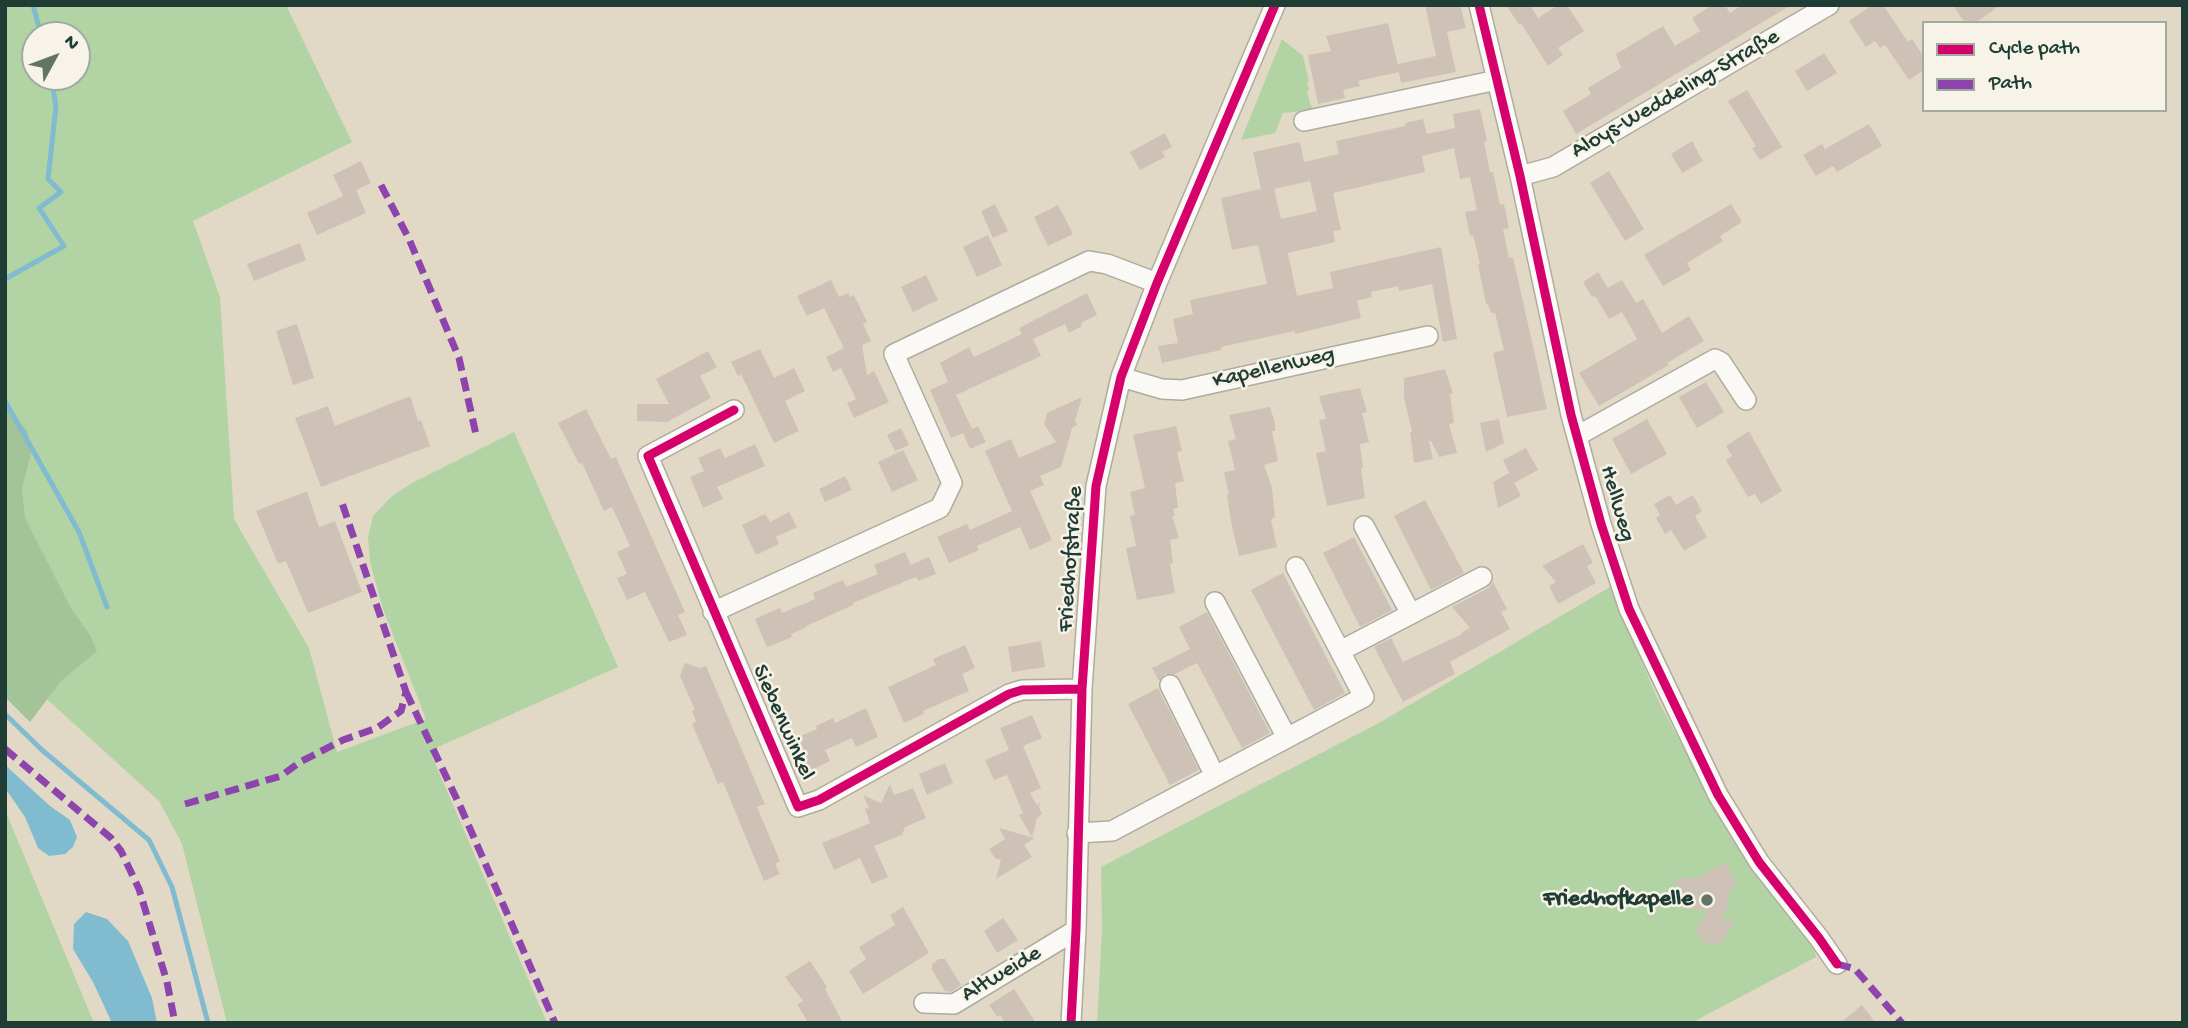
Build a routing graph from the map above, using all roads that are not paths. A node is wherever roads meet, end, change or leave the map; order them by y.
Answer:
1 (1275, 5) edge
2 (1479, 5) edge
3 (1829, 5) edge
4 (1497, 80) junction
5 (1304, 121) dead end
6 (1520, 176) junction
7 (1157, 283) junction
8 (1428, 336) dead end
9 (1121, 377) junction
10 (1746, 400) dead end
11 (734, 410) dead end
12 (1577, 436) junction
13 (1364, 526) dead end
14 (1296, 567) dead end
15 (1482, 577) dead end
16 (1215, 602) dead end
17 (713, 612) junction
18 (1411, 614) junction
19 (1340, 651) junction
20 (1170, 685) dead end
21 (1082, 689) junction
22 (1287, 738) junction
23 (1215, 776) junction
24 (1077, 833) junction
25 (1076, 930) junction
26 (1837, 964) dead end
27 (924, 1003) dead end
28 (1071, 1023) edge

1 - 7 street, Friedhofstraße
2 - 4 street, Hellweg
3 - 6 street, Aloys-Weddeling-Straße
4 - 5 street
4 - 6 street, Hellweg
6 - 12 street, Hellweg
7 - 9 street, Friedhofstraße
7 - 17 street
8 - 9 street, Kapellenweg
9 - 21 street, Friedhofstraße
10 - 12 street
11 - 17 street, Siebenwinkel
12 - 26 street, Hellweg
13 - 18 street
14 - 19 street
15 - 18 street
16 - 22 street
17 - 21 street, Siebenwinkel
18 - 19 street
19 - 22 street
20 - 23 street
21 - 24 street, Friedhofstraße
22 - 23 street
23 - 24 street
24 - 25 street, Friedhofstraße
25 - 27 street, Altweide
25 - 28 street, Friedhofstraße

